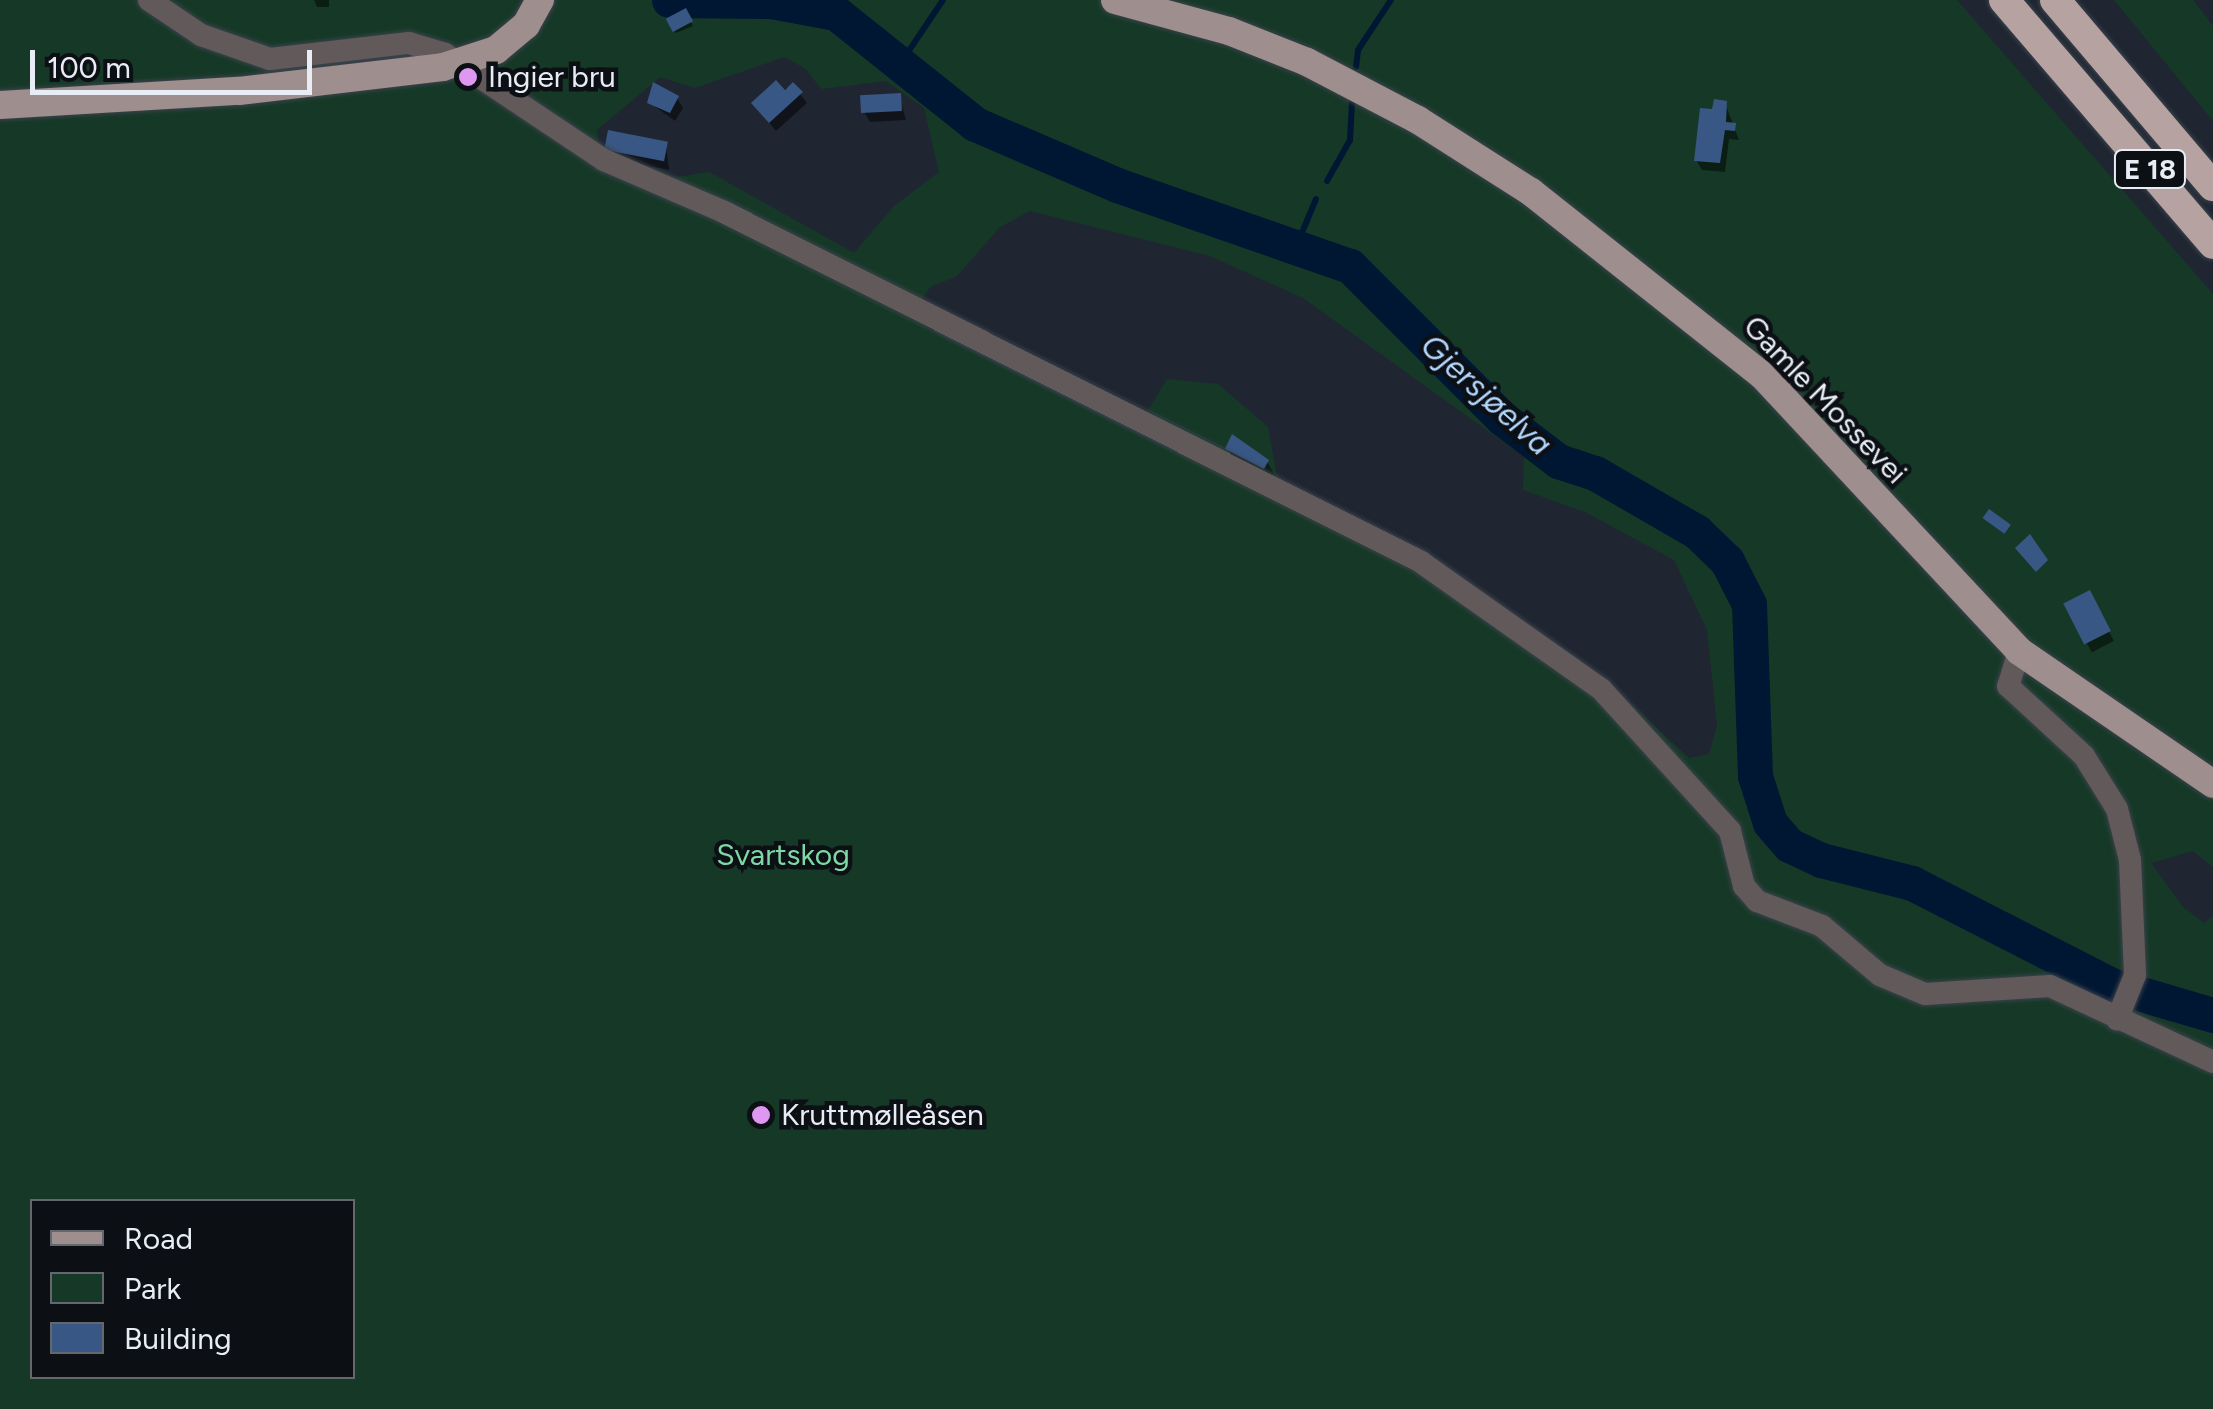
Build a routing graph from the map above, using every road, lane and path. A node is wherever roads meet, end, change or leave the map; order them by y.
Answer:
1 (149, 0) edge
2 (540, 0) edge
3 (1115, 0) edge
4 (2004, 0) edge
5 (2055, 0) edge
6 (2083, 0) edge
7 (460, 63) junction
8 (2118, 74) junction
9 (0, 104) edge
10 (2213, 186) edge
11 (2213, 244) edge
12 (2020, 650) junction
13 (2213, 784) edge
14 (2122, 1011) junction
15 (2213, 1062) edge

1 - 7 street
2 - 7 main road
3 - 12 main road, Gamle Mossevei
4 - 11 highway, E 18
5 - 8 highway, E 18
6 - 8 highway, E 18
7 - 9 main road
7 - 14 street
8 - 10 highway, E 18
12 - 13 main road, Gamle Mossevei
12 - 14 street
14 - 15 street

